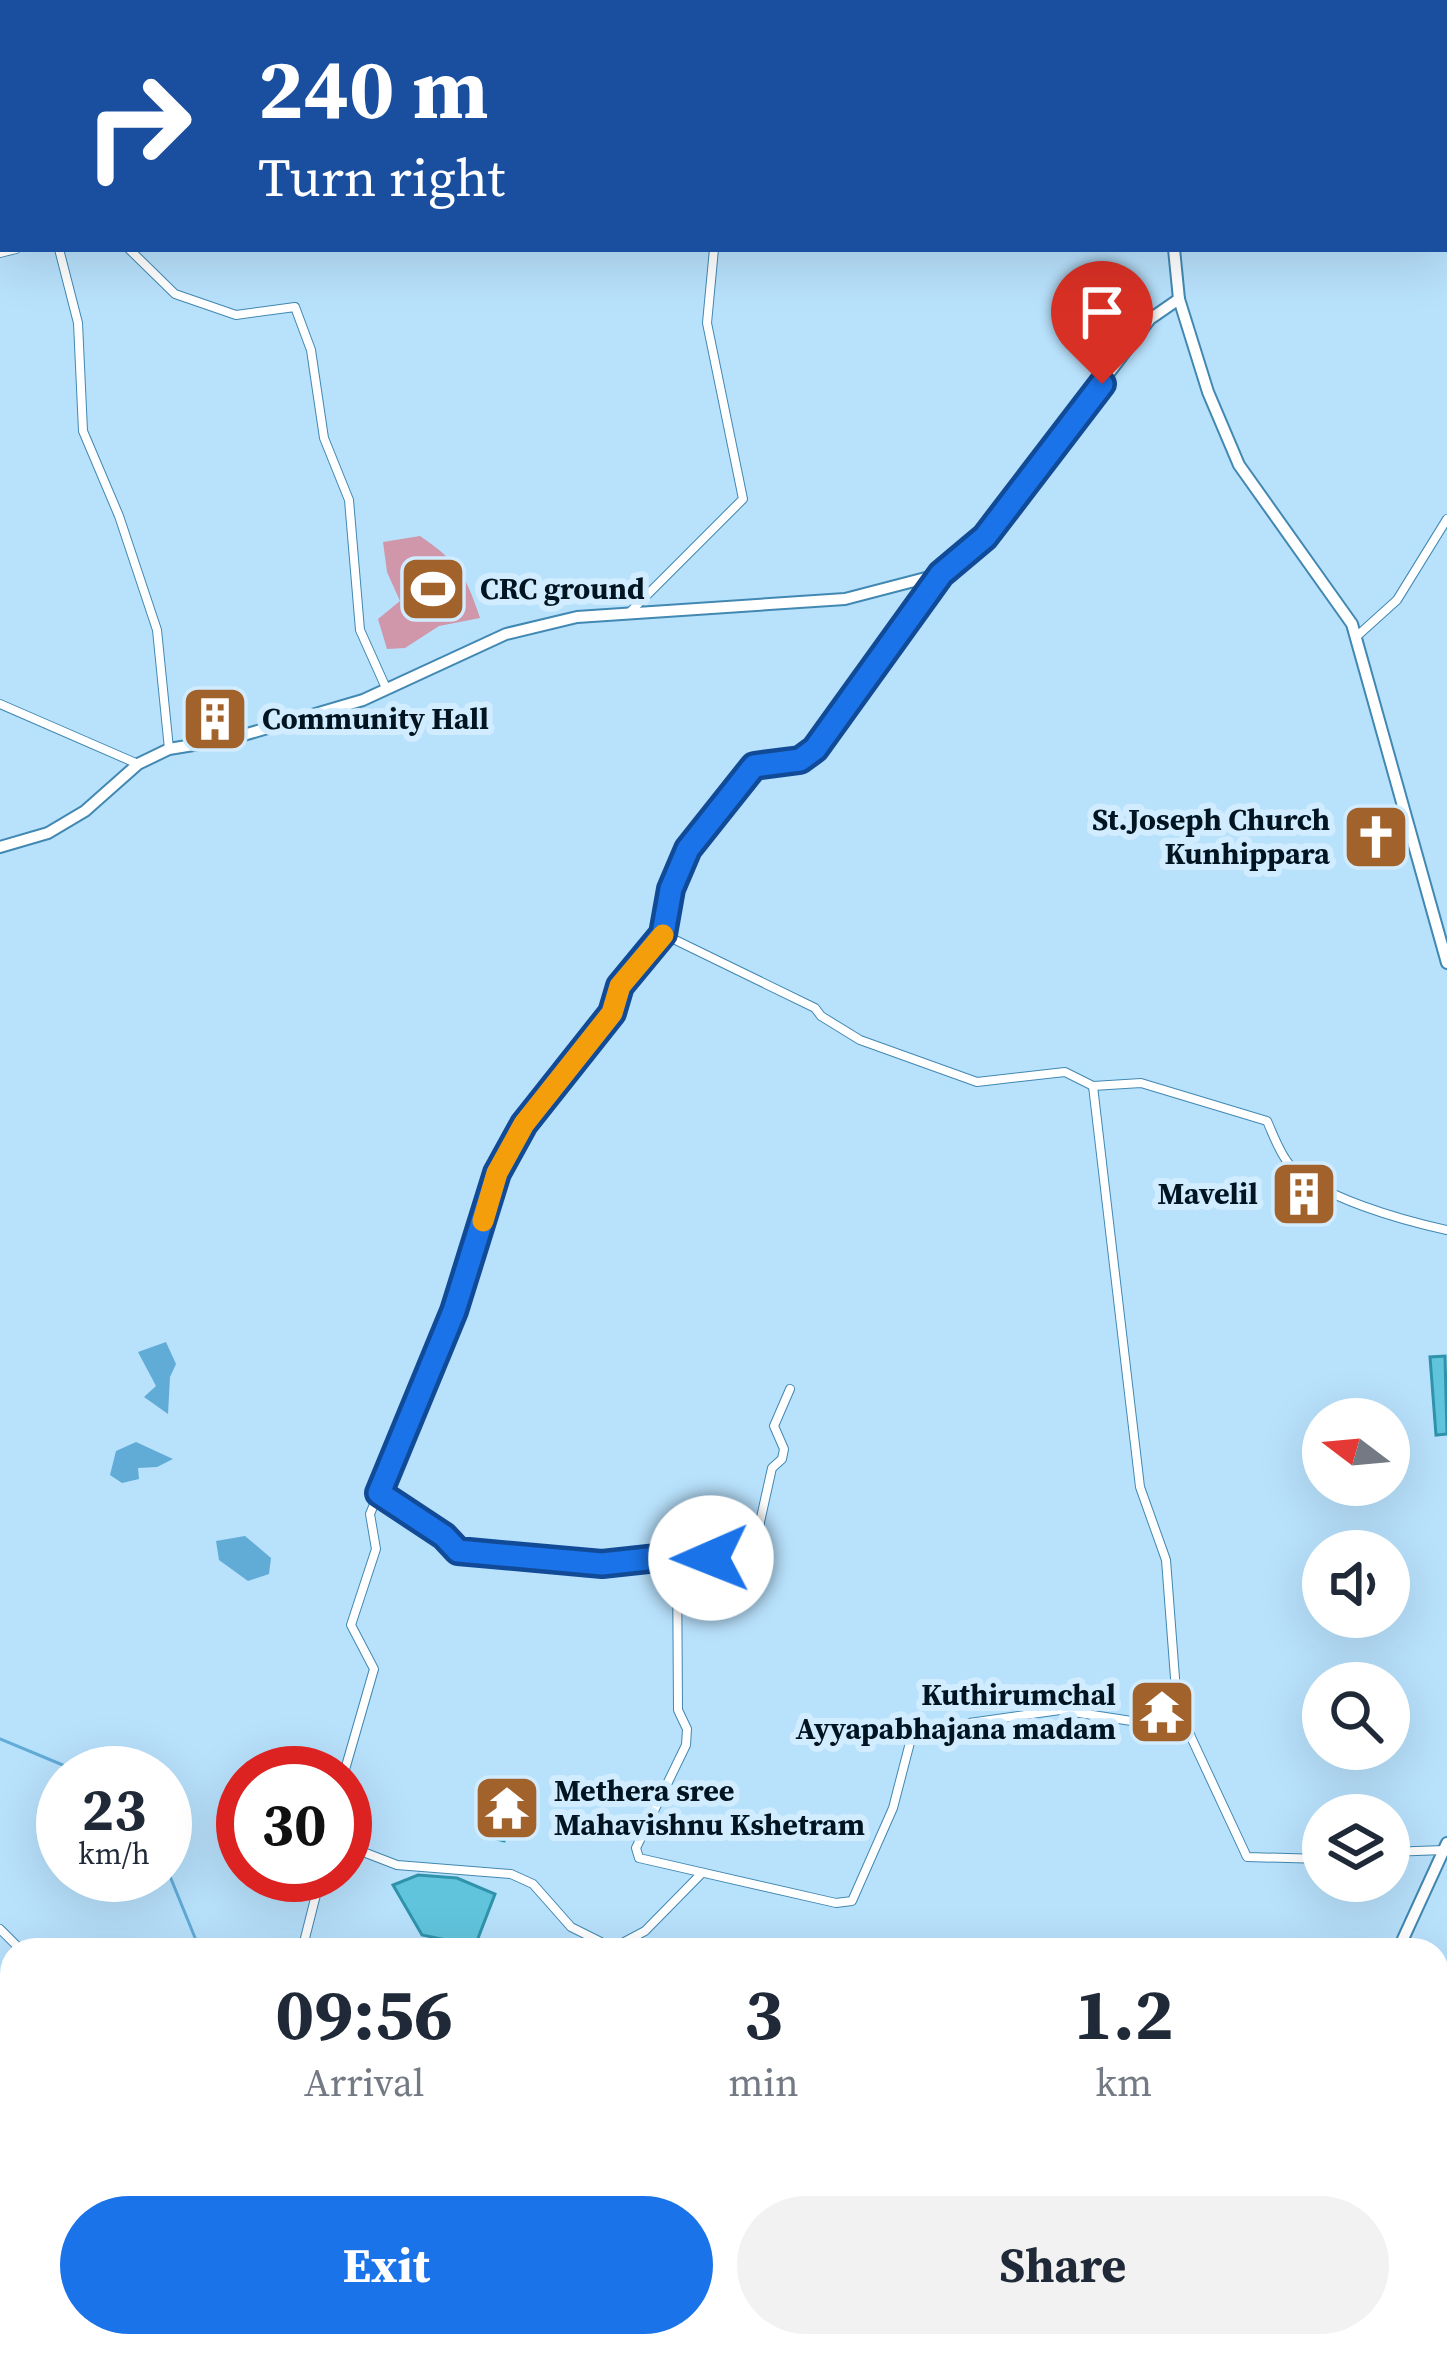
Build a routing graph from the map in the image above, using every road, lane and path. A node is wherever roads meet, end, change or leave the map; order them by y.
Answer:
1 (60, 252) edge
2 (132, 252) edge
3 (714, 252) edge
4 (1174, 252) edge
5 (1179, 298) junction
6 (1447, 519) edge
7 (941, 574) junction
8 (630, 612) junction
9 (1356, 637) junction
10 (386, 688) junction
11 (0, 704) edge
12 (169, 749) junction
13 (137, 764) junction
14 (0, 847) edge
15 (663, 934) junction
16 (1447, 963) edge
17 (1093, 1086) junction
18 (1447, 1230) edge
19 (790, 1389) dead end
20 (379, 1493) junction
21 (677, 1557) junction
22 (1187, 1725) junction
23 (352, 1746) edge
24 (1445, 1847) edge
25 (1410, 1850) edge
26 (372, 1855) edge
27 (1302, 1858) edge
28 (703, 1872) junction
29 (314, 1902) edge
30 (305, 1938) edge
31 (593, 1938) edge
32 (632, 1938) edge
33 (1403, 1938) edge

1 - 12 street
2 - 10 street
3 - 8 street
4 - 5 street
5 - 7 street
5 - 9 street
6 - 9 street
7 - 8 street
7 - 15 street
8 - 10 street
9 - 16 street
10 - 12 street
11 - 13 street
12 - 13 street
13 - 14 street
15 - 17 street
15 - 20 street
17 - 18 street
17 - 22 street
19 - 21 street
20 - 21 street
20 - 23 street
21 - 28 street
22 - 27 street
22 - 28 street
24 - 25 street
24 - 33 street
26 - 31 street
28 - 32 street
29 - 30 street

